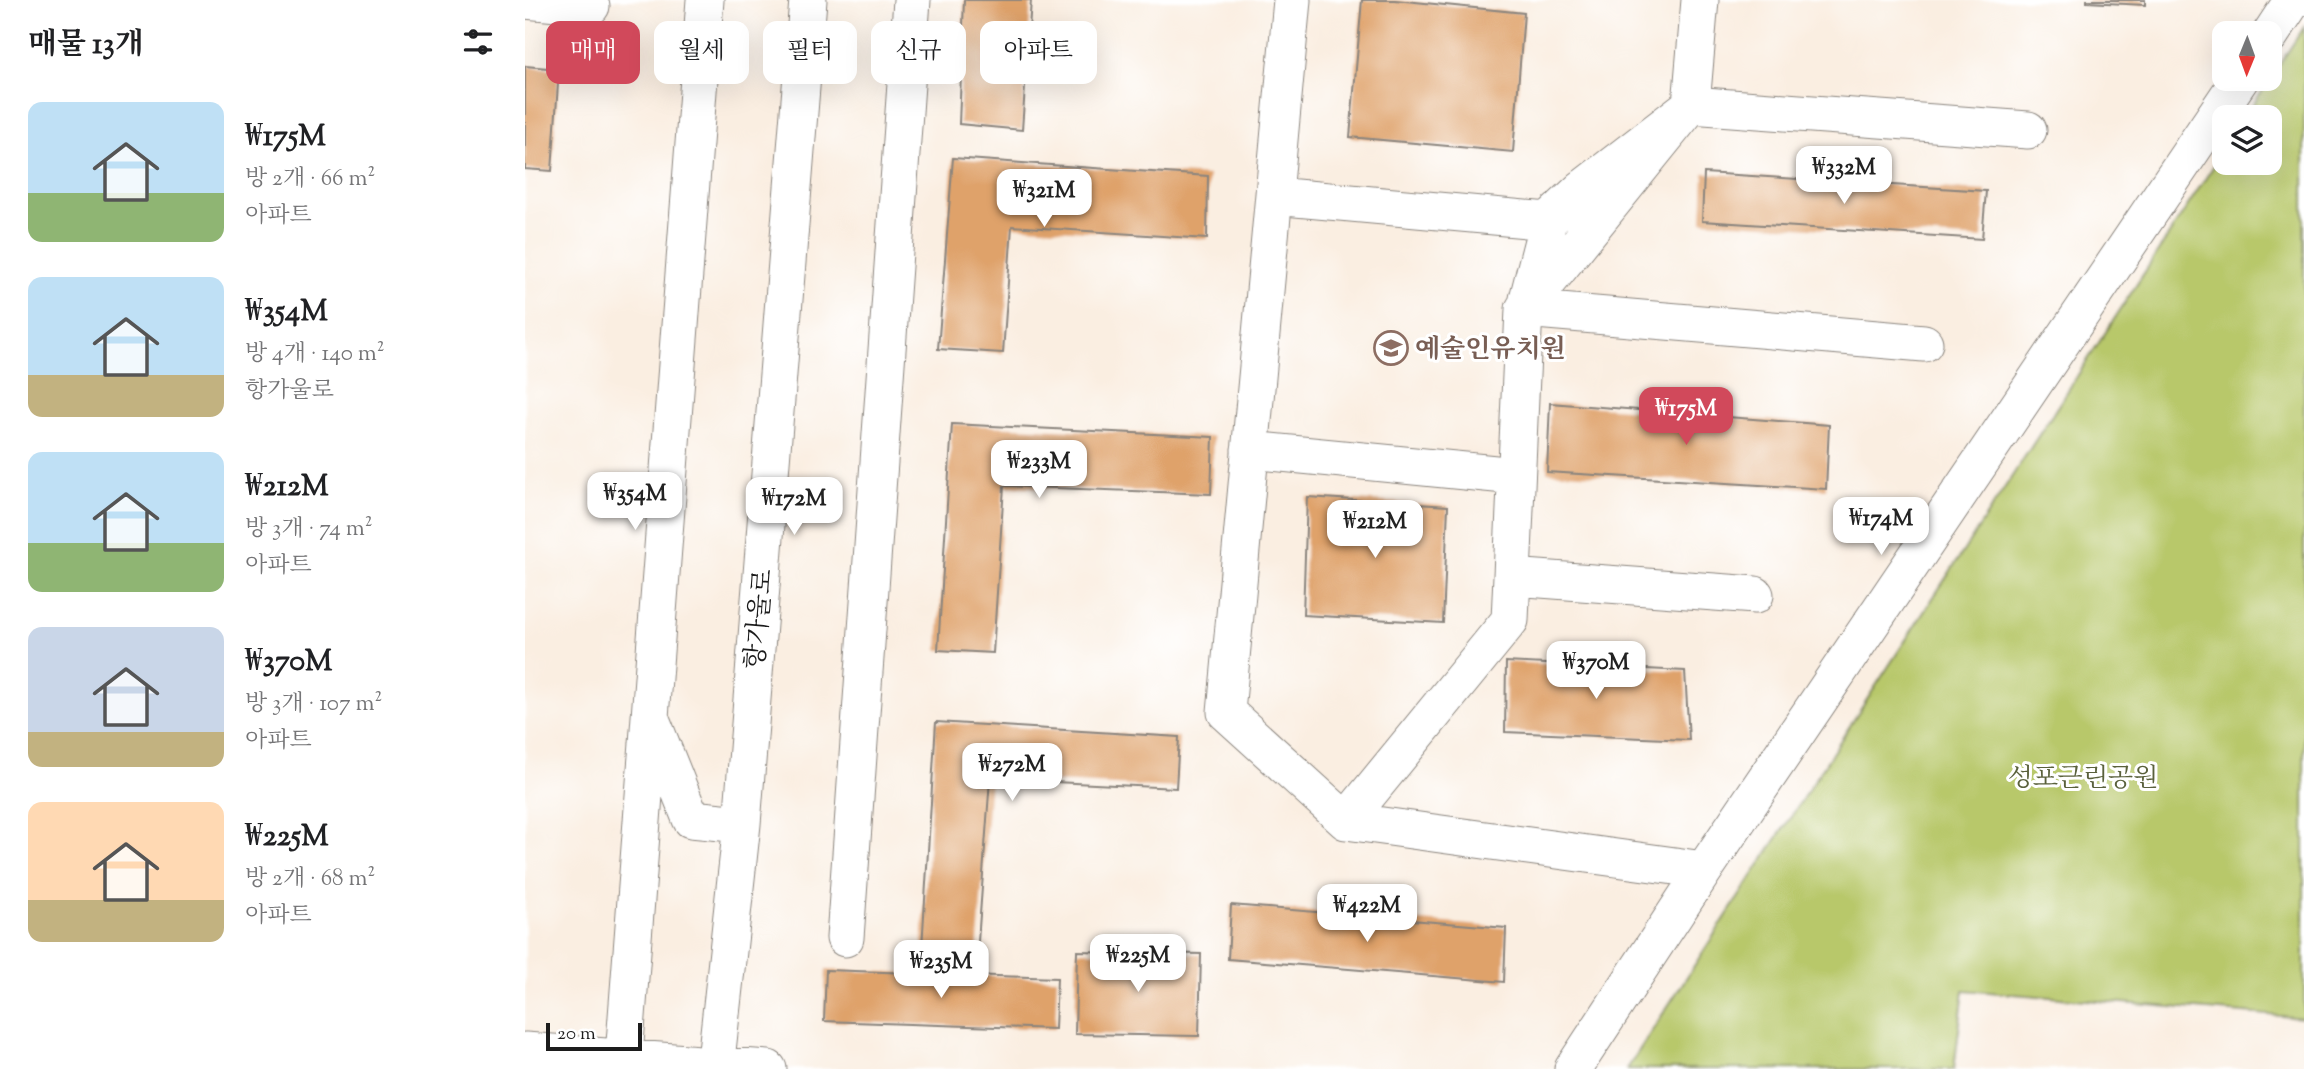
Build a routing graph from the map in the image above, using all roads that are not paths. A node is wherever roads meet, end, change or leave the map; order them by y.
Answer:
1 (525, 0) edge
2 (705, 0) edge
3 (808, 0) edge
4 (912, 0) edge
5 (1292, 0) edge
6 (1700, 0) edge
7 (2293, 0) edge
8 (590, 6) dead end
9 (2279, 21) edge
10 (2232, 91) edge
11 (1691, 105) junction
12 (2028, 130) dead end
13 (1274, 196) junction
14 (1548, 221) junction
15 (1525, 310) junction
16 (1924, 343) dead end
17 (1250, 450) junction
18 (1516, 476) junction
19 (1512, 577) junction
20 (1755, 595) dead end
21 (650, 717) junction
22 (1346, 821) junction
23 (742, 824) junction
24 (1704, 870) junction
25 (845, 939) dead end
26 (525, 1051) edge
27 (623, 1064) edge
28 (715, 1068) edge
29 (768, 1069) edge
30 (1573, 1069) edge

1 - 8 street
2 - 21 street
3 - 23 street, 항가울로
4 - 25 street
5 - 13 street
6 - 11 street
7 - 9 street
10 - 24 street
11 - 12 street
11 - 14 street
11 - 15 street
13 - 14 street
13 - 17 street
14 - 15 street
15 - 16 street
15 - 18 street
17 - 18 street
17 - 22 street
18 - 19 street
19 - 20 street
19 - 22 street
21 - 23 street
21 - 27 street
22 - 24 street
23 - 28 street, 항가울로
24 - 30 street
26 - 27 street
27 - 28 street
28 - 29 street

